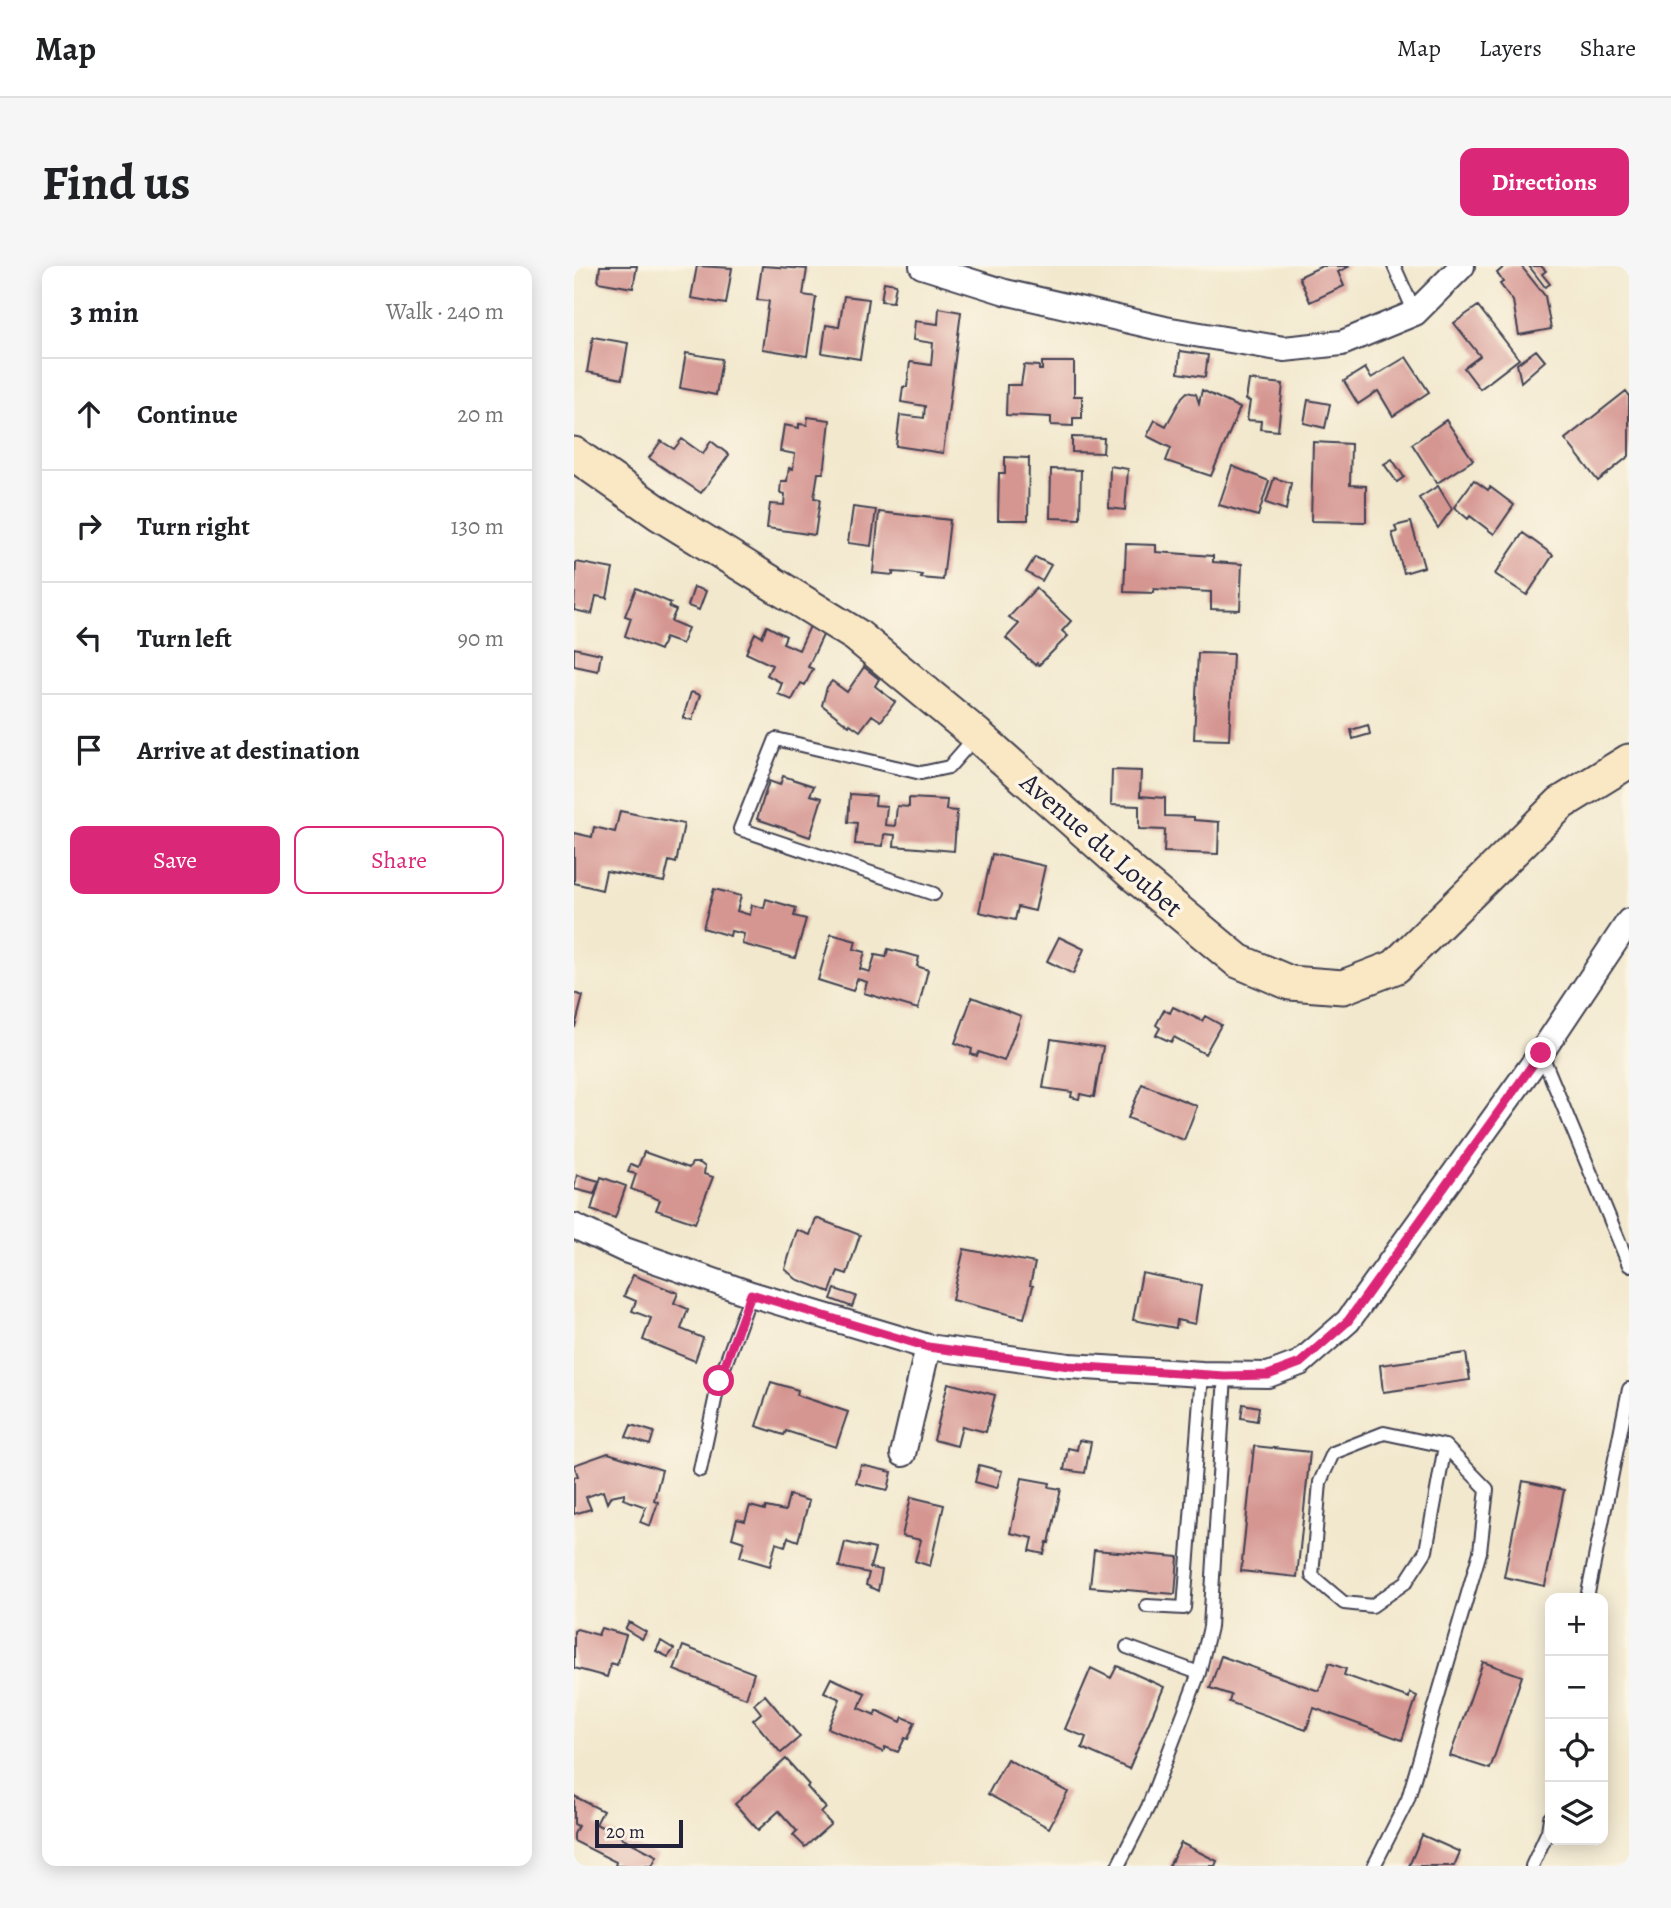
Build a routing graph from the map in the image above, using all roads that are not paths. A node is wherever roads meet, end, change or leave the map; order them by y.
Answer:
1 (922, 266) edge
2 (1394, 266) edge
3 (1462, 266) edge
4 (1415, 313) junction
5 (574, 454) edge
6 (977, 735) junction
7 (1629, 761) edge
8 (934, 894) dead end
9 (1629, 921) edge
10 (1541, 1053) junction
11 (574, 1226) edge
12 (1629, 1265) edge
13 (751, 1294) junction
14 (928, 1347) junction
15 (1214, 1375) junction
16 (1629, 1389) edge
17 (1446, 1446) junction
18 (903, 1454) dead end
19 (700, 1470) dead end
20 (1588, 1593) edge
21 (1147, 1606) dead end
22 (1127, 1647) dead end
23 (1199, 1673) junction
24 (1545, 1838) edge
25 (1118, 1866) edge
26 (1374, 1866) edge
27 (1532, 1866) edge

1 - 4 street
2 - 4 lane
3 - 4 street
5 - 6 street, Avenue du Loubet
6 - 7 street, Avenue du Loubet
6 - 8 lane
9 - 10 street
10 - 12 lane
10 - 15 street
11 - 13 street
13 - 14 street
13 - 19 lane
14 - 15 street
14 - 18 street
15 - 21 lane
15 - 23 lane
16 - 20 lane
17 - 17 lane
17 - 26 lane
22 - 23 lane
23 - 25 lane
24 - 27 lane

